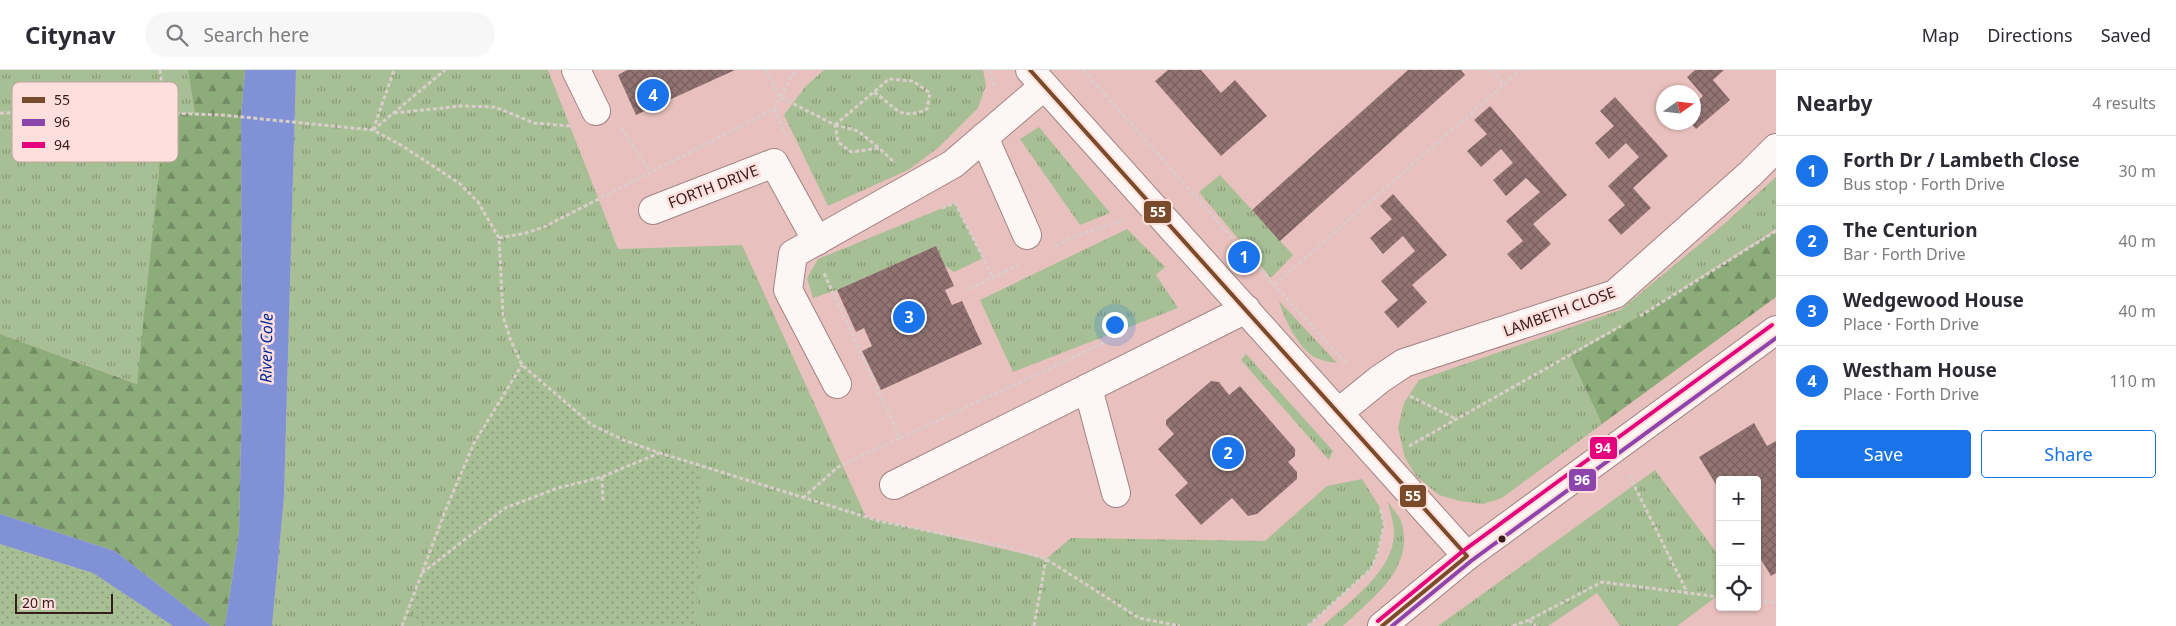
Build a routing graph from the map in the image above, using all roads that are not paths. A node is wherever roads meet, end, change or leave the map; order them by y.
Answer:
1 (576, 70) edge
2 (1037, 78) edge
3 (596, 111) road end
4 (984, 137) junction
5 (1776, 148) edge
6 (653, 210) dead end
7 (1027, 235) dead end
8 (817, 241) junction
9 (1246, 309) junction
10 (1776, 330) edge
11 (837, 384) dead end
12 (1088, 388) junction
13 (1338, 413) junction
14 (894, 485) dead end
15 (1116, 493) dead end
16 (1468, 556) junction
17 (1382, 626) edge

1 - 3 street
2 - 4 street
2 - 9 street
4 - 7 street
4 - 8 street
5 - 13 street, LAMBETH CLOSE
6 - 8 street, FORTH DRIVE
8 - 11 street
9 - 12 street
9 - 13 street
10 - 16 street
12 - 14 street
12 - 15 street
13 - 16 street
16 - 17 street

